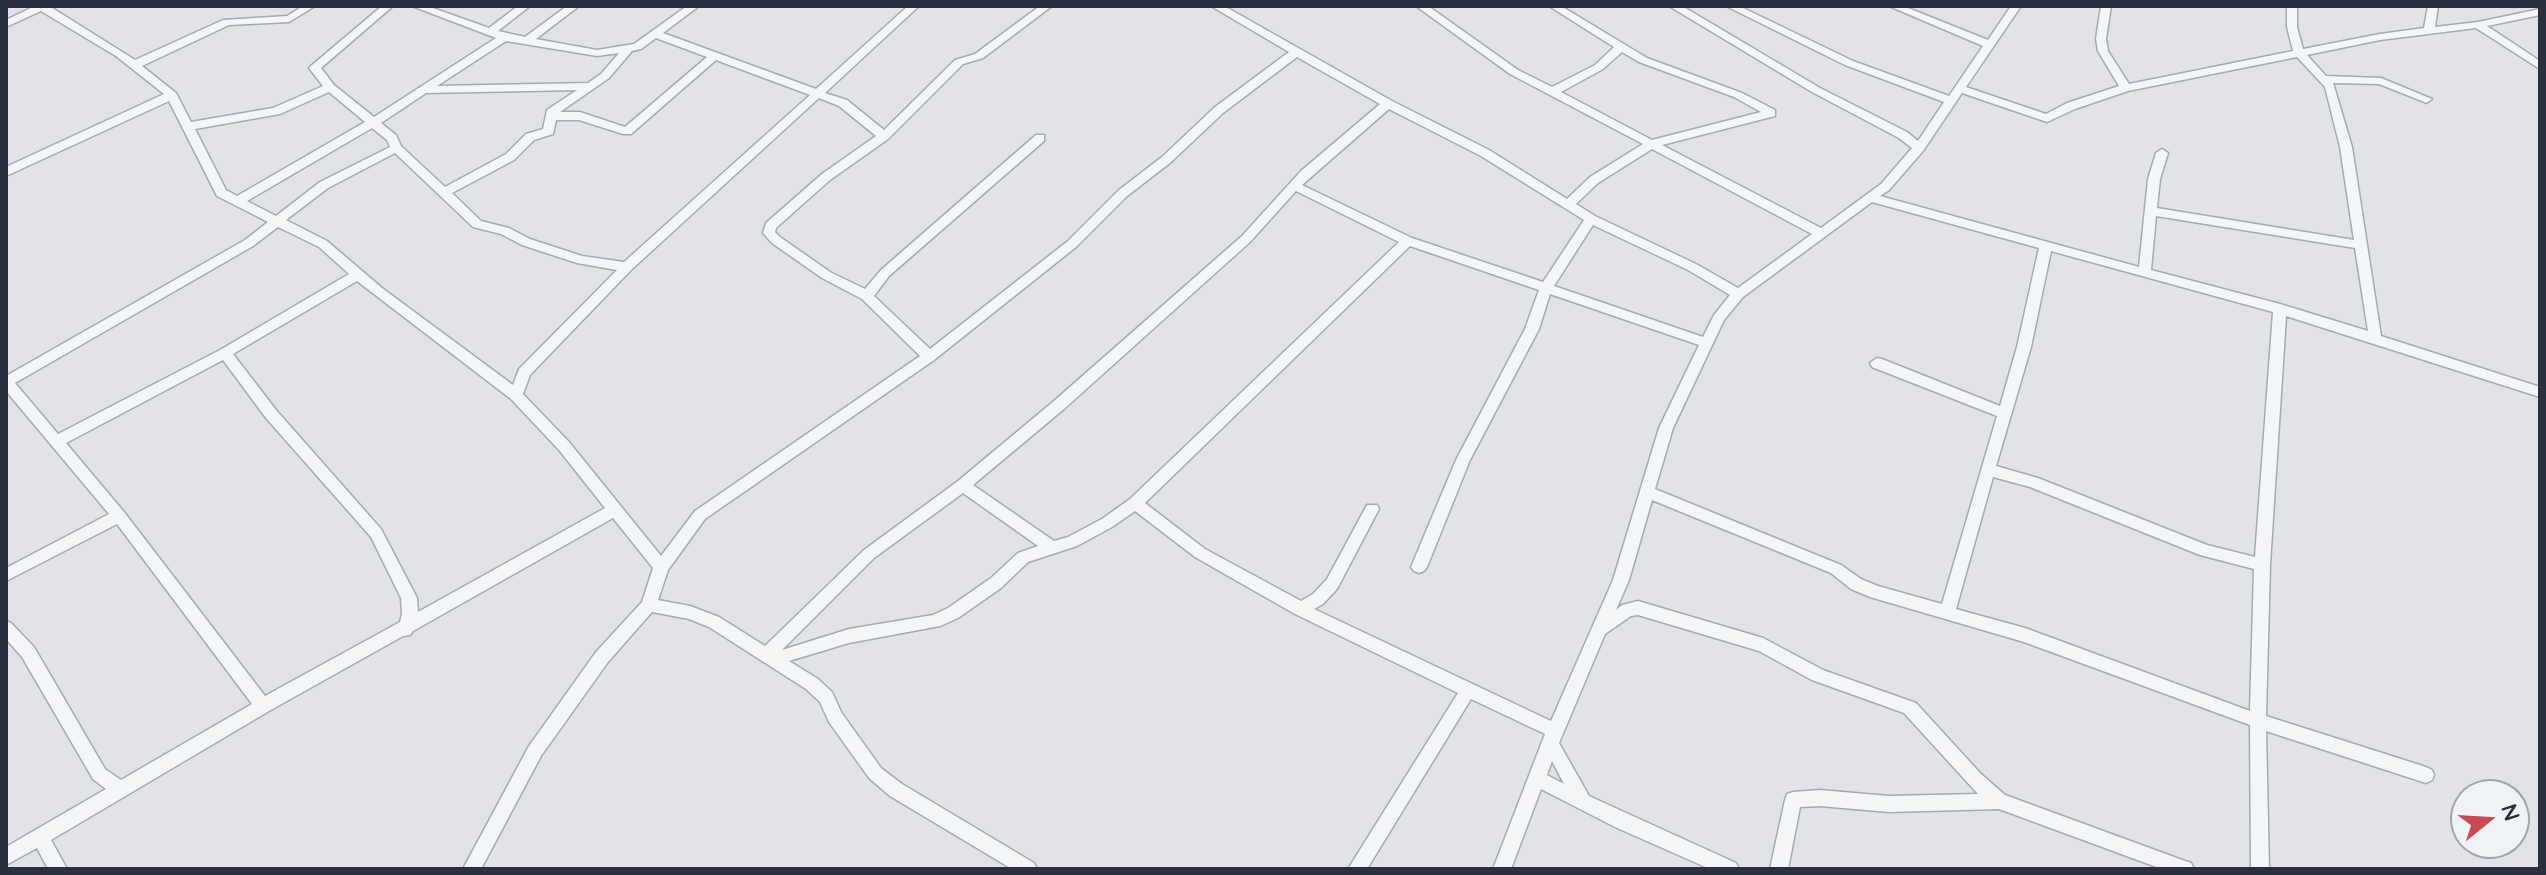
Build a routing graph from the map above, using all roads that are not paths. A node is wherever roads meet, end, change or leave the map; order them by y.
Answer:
1 (42, 6) edge
2 (240, 6) edge
3 (310, 6) edge
4 (388, 6) edge
5 (417, 6) edge
6 (525, 6) edge
7 (574, 6) edge
8 (694, 6) edge
9 (914, 6) edge
10 (1047, 6) edge
11 (1216, 6) edge
12 (1421, 6) edge
13 (1554, 6) edge
14 (1674, 6) edge
15 (1731, 6) edge
16 (1894, 6) edge
17 (2016, 6) edge
18 (2106, 6) edge
19 (2292, 6) edge
20 (2433, 6) edge
21 (1910, 8) edge
22 (2540, 12) edge
23 (254, 21) junction
24 (6, 24) edge
25 (2478, 25) junction
26 (2429, 31) junction
27 (490, 32) junction
28 (655, 34) junction
29 (504, 37) junction
30 (526, 42) junction
31 (1991, 45) junction
32 (1620, 48) junction
33 (627, 50) junction
34 (1295, 53) junction
35 (2299, 53) junction
36 (713, 57) junction
37 (134, 65) junction
38 (2540, 66) edge
39 (2324, 79) junction
40 (590, 86) junction
41 (330, 87) junction
42 (1958, 88) junction
43 (2126, 88) junction
44 (425, 90) junction
45 (1552, 92) junction
46 (818, 93) junction
47 (172, 95) junction
48 (2426, 99) dead end
49 (1949, 100) junction
50 (1388, 104) junction
51 (551, 116) junction
52 (372, 124) junction
53 (190, 126) junction
54 (884, 136) junction
55 (1040, 138) dead end
56 (1653, 143) junction
57 (396, 148) junction
58 (1919, 148) junction
59 (2162, 153) dead end
60 (6, 172) edge
61 (1295, 186) junction
62 (443, 193) junction
63 (1872, 198) junction
64 (236, 202) junction
65 (1569, 204) junction
66 (2151, 211) junction
67 (1591, 219) junction
68 (276, 223) junction
69 (1819, 232) junction
70 (1408, 241) junction
71 (2046, 244) junction
72 (2361, 245) junction
73 (627, 267) junction
74 (2145, 271) junction
75 (358, 274) junction
76 (1546, 288) junction
77 (1738, 294) junction
78 (867, 296) junction
79 (2280, 309) junction
80 (2375, 337) junction
81 (1707, 343) junction
82 (225, 353) junction
83 (929, 357) junction
84 (1877, 363) dead end
85 (6, 382) edge
86 (2540, 392) edge
87 (516, 395) junction
88 (2005, 414) junction
89 (55, 442) junction
90 (1989, 470) junction
91 (963, 485) junction
92 (1647, 492) junction
93 (1135, 503) junction
94 (1372, 509) dead end
95 (615, 510) junction
96 (119, 516) junction
97 (1051, 547) junction
98 (2262, 565) junction
99 (661, 567) junction
100 (1419, 567) dead end
101 (6, 575) edge
102 (649, 605) junction
103 (1300, 609) junction
104 (1947, 612) junction
105 (6, 628) edge
106 (1601, 629) junction
107 (405, 630) junction
108 (770, 656) junction
109 (1467, 692) junction
110 (263, 706) junction
111 (2258, 721) junction
112 (1552, 737) junction
113 (2426, 775) dead end
114 (1536, 778) junction
115 (121, 790) junction
116 (1582, 800) junction
117 (1999, 801) junction
118 (40, 838) junction
119 (6, 857) edge
120 (58, 869) edge
121 (472, 869) edge
122 (1028, 869) edge
123 (1357, 869) edge
124 (1502, 869) edge
125 (1730, 869) edge
126 (1779, 869) edge
127 (2185, 869) edge
128 (2260, 869) edge

1 - 24 street
1 - 37 street
2 - 23 street
3 - 23 street
4 - 41 street
5 - 27 street
6 - 27 street
7 - 30 street
8 - 28 street
9 - 46 street
10 - 54 street
11 - 34 street
12 - 45 street
13 - 32 street
14 - 58 street
15 - 49 street
16 - 21 street
17 - 31 street
18 - 43 street
19 - 35 street
20 - 26 street
21 - 31 street
22 - 25 street
23 - 37 street
25 - 26 street
25 - 38 street
26 - 35 street
27 - 29 street
28 - 33 street
28 - 36 street
29 - 30 street
29 - 44 street
30 - 33 street
31 - 42 street
32 - 45 street
32 - 56 street
33 - 40 street
34 - 50 street
34 - 83 street
35 - 39 street
35 - 43 street
36 - 46 street
36 - 51 street
37 - 47 street
39 - 48 street
39 - 72 street
40 - 44 street
40 - 51 street
41 - 52 street
41 - 53 street
42 - 43 street
42 - 49 street
44 - 52 street
45 - 56 street
46 - 54 street
46 - 73 street
47 - 53 street
47 - 60 street
49 - 58 street
50 - 61 street
50 - 65 street
51 - 62 street
52 - 57 street
52 - 64 street
53 - 64 street
54 - 78 street
55 - 78 street
56 - 65 street
56 - 69 street
57 - 62 street
57 - 68 street
58 - 63 street
59 - 66 street
61 - 70 street
61 - 91 street
62 - 73 street
63 - 69 street
63 - 71 street
64 - 68 street
65 - 67 street
66 - 72 street
66 - 74 street
67 - 76 street
67 - 77 street
68 - 75 street
68 - 85 street
69 - 77 street
70 - 76 street
70 - 93 street
71 - 74 street
71 - 88 street
72 - 80 street
73 - 87 street
74 - 79 street
75 - 82 street
75 - 87 street
76 - 81 street
76 - 100 street
77 - 81 street
78 - 83 street
79 - 80 street
79 - 98 street
80 - 86 street
81 - 92 street
82 - 89 street
82 - 107 street
83 - 99 street
84 - 88 street
85 - 89 street
87 - 95 street
88 - 90 street
89 - 96 street
90 - 98 street
90 - 104 street
91 - 97 street
91 - 108 street
92 - 104 street
92 - 106 street
93 - 97 street
93 - 103 street
94 - 103 street
95 - 99 street
95 - 107 street
96 - 101 street
96 - 110 street
97 - 108 street
98 - 111 street
99 - 102 street
102 - 108 street
102 - 121 street
103 - 109 street
104 - 111 street
105 - 115 street
106 - 112 street
106 - 117 street
107 - 110 street
108 - 122 street
109 - 112 street
109 - 123 street
110 - 115 street
111 - 113 street
111 - 128 street
112 - 114 street
112 - 116 street
114 - 116 street
114 - 124 street
115 - 118 street
116 - 125 street
117 - 126 street
117 - 127 street
118 - 119 street
118 - 120 street

